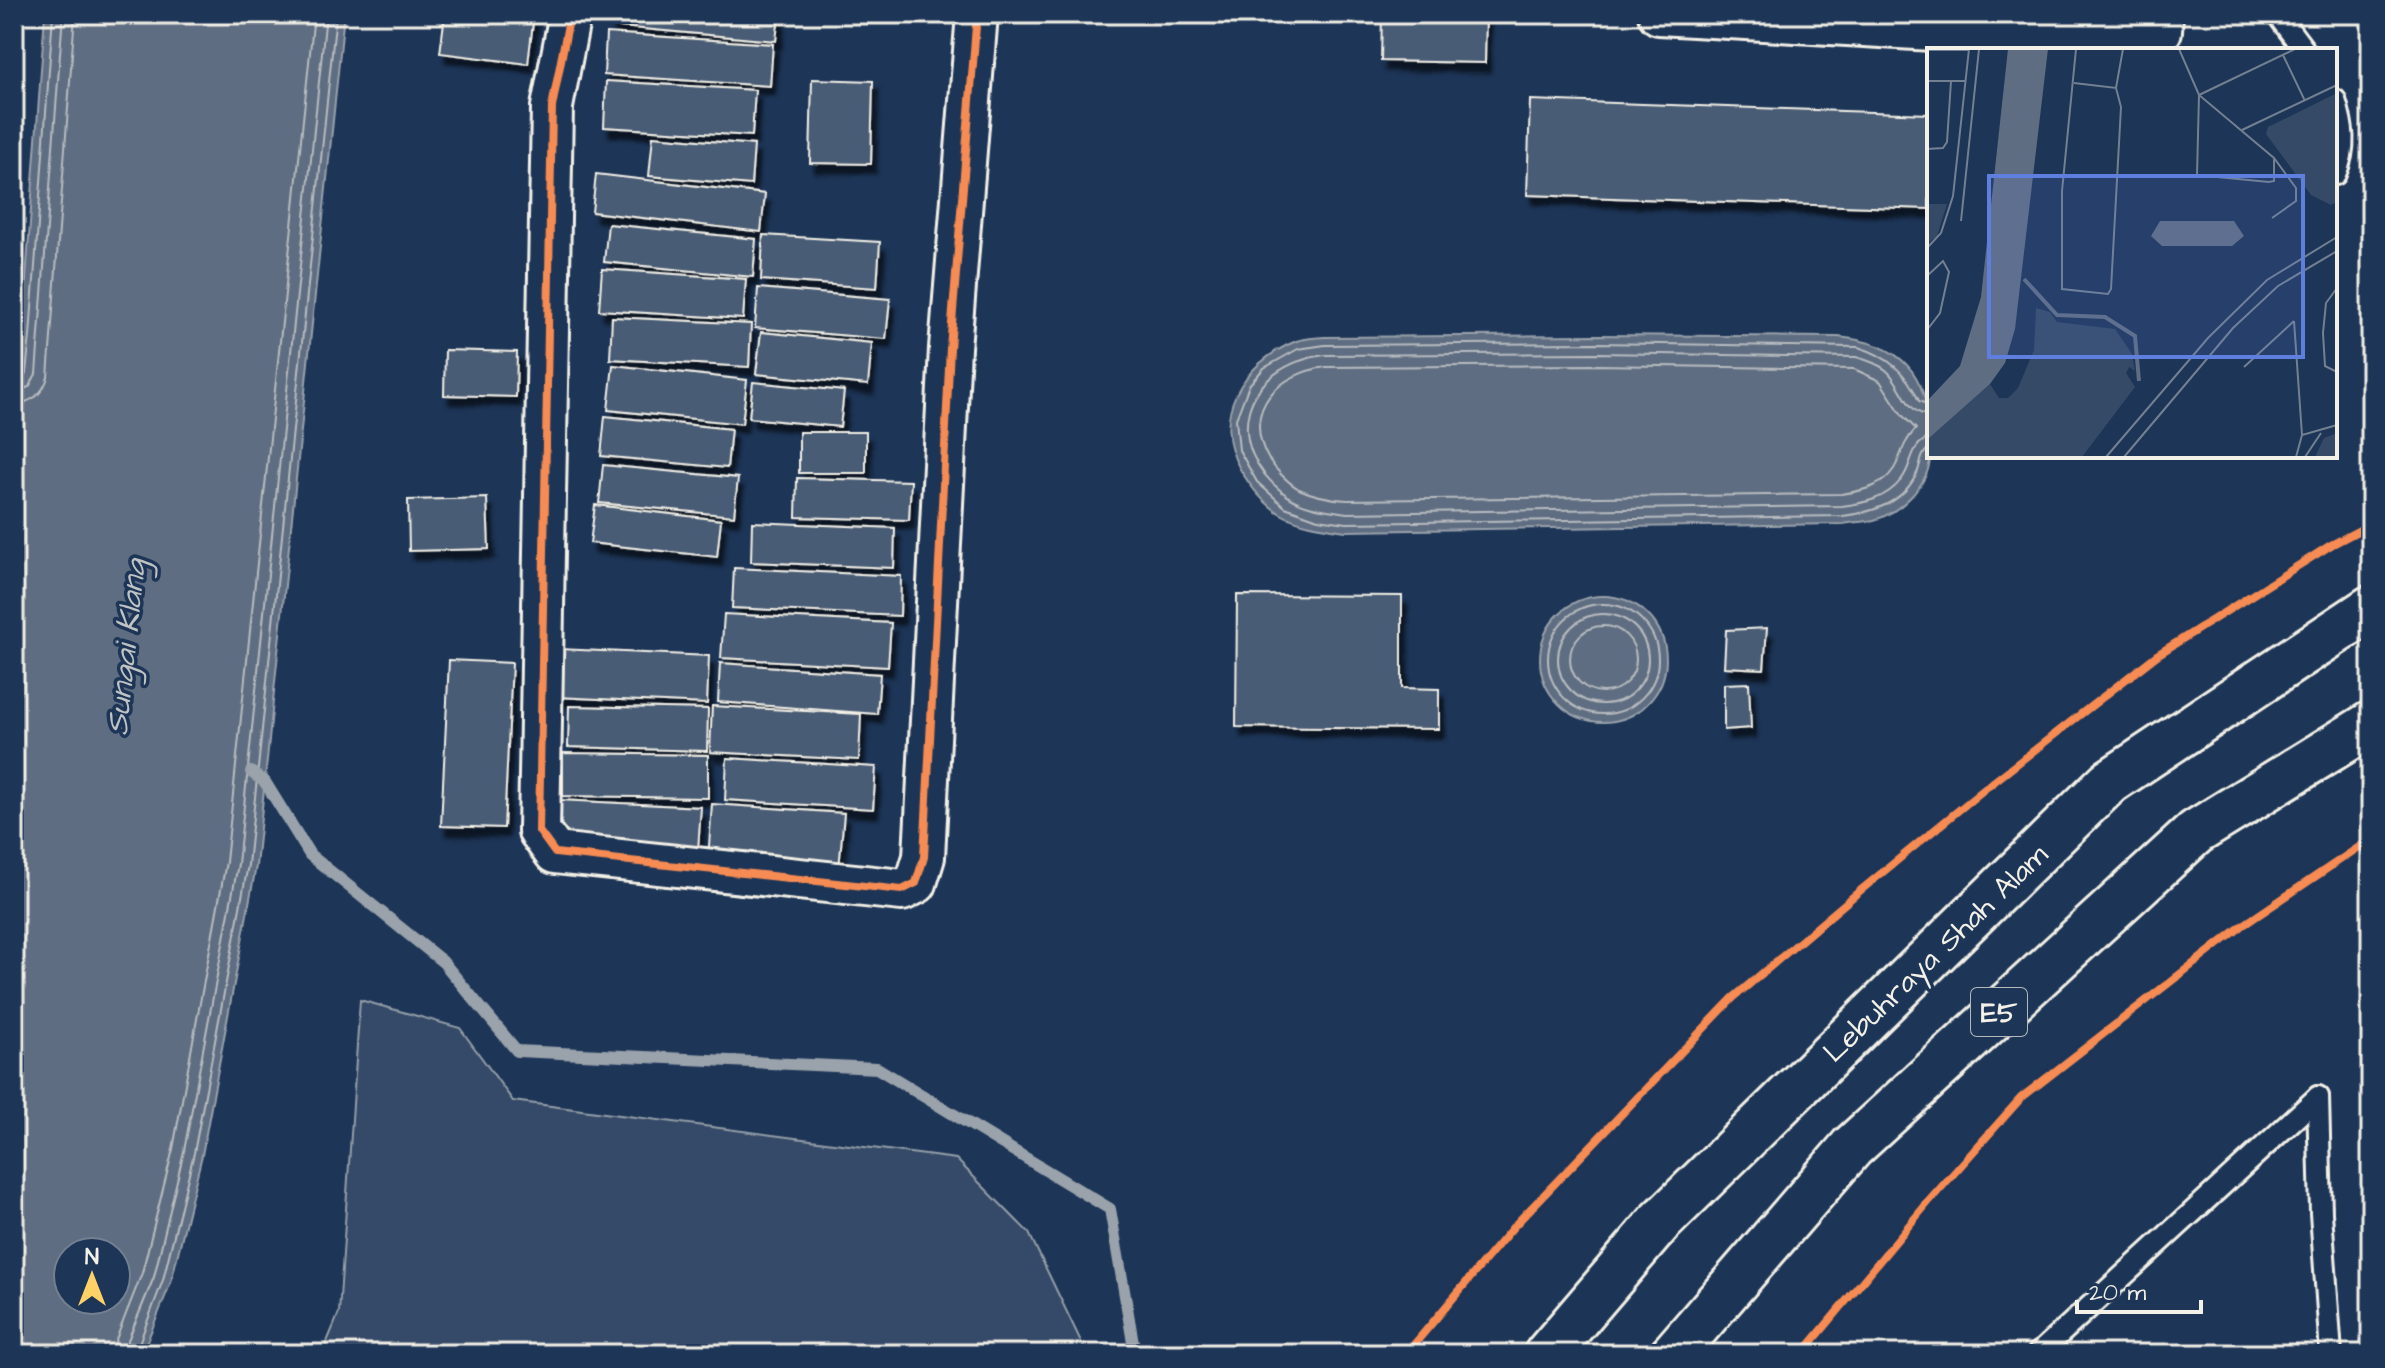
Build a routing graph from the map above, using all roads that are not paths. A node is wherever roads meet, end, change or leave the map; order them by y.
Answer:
1 (570, 14) edge
2 (977, 14) edge
3 (1659, 14) edge
4 (2162, 14) edge
5 (2277, 14) edge
6 (2302, 48) edge
7 (2337, 106) edge
8 (2337, 169) edge
9 (2371, 608) edge
10 (2371, 724) edge
11 (1547, 1354) edge
12 (1673, 1354) edge
13 (2038, 1354) edge
14 (2331, 1354) edge

1 - 2 street
3 - 4 street
5 - 6 lane
7 - 8 lane
9 - 11 highway, Lebuhraya Shah Alam
10 - 12 highway, E5
13 - 14 lane

